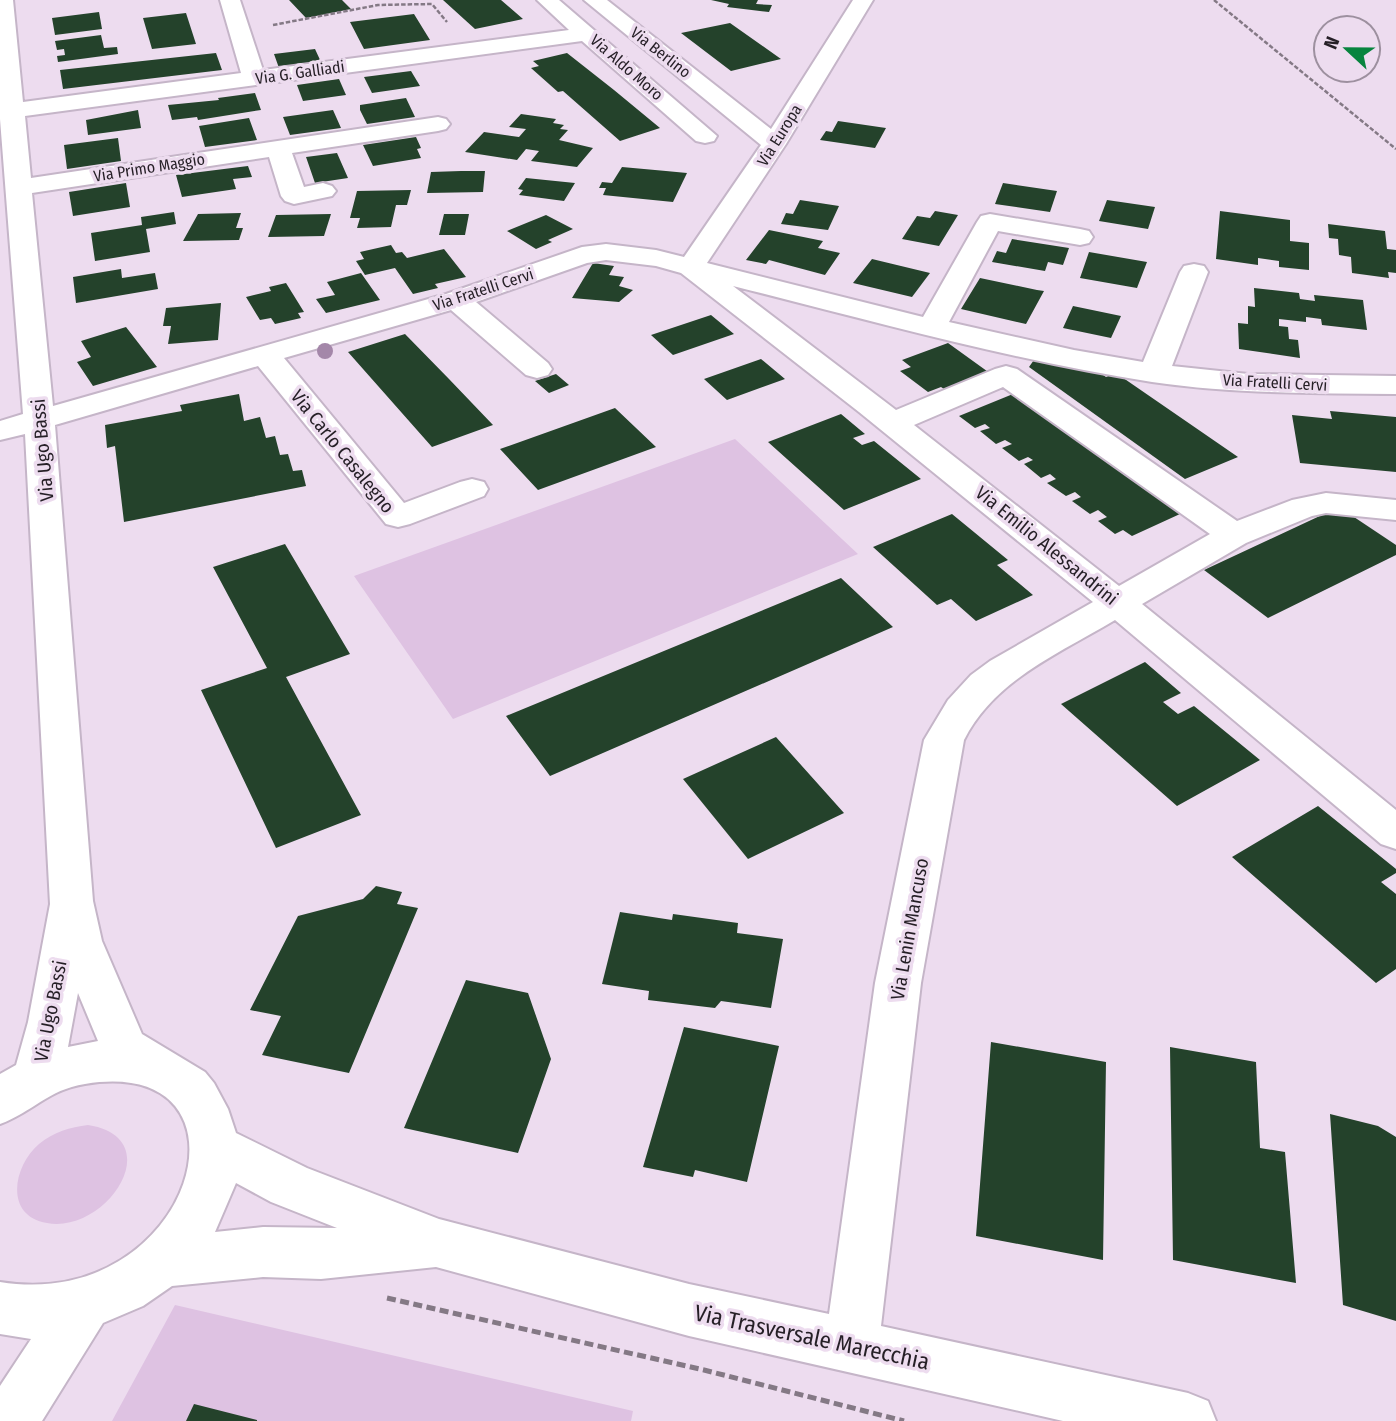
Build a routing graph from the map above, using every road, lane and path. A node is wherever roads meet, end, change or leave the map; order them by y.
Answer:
1 (3, 0) edge
2 (230, 0) edge
3 (373, 0) edge
4 (547, 0) edge
5 (594, 0) edge
6 (863, 0) edge
7 (1214, 0) edge
8 (378, 5) junction
9 (240, 32) junction
10 (589, 34) junction
11 (470, 50) junction
12 (254, 78) junction
13 (729, 105) junction
14 (6, 111) edge
15 (792, 114) junction
16 (438, 124) dead end
17 (705, 136) dead end
18 (774, 145) junction
19 (278, 148) junction
20 (1396, 149) edge
21 (19, 187) junction
22 (323, 191) dead end
23 (1080, 237) dead end
24 (691, 267) junction
25 (1194, 272) dead end
26 (456, 299) junction
27 (932, 327) junction
28 (265, 355) junction
29 (537, 369) dead end
30 (1154, 373) junction
31 (1396, 385) edge
32 (39, 422) junction
33 (894, 422) junction
34 (0, 431) edge
35 (472, 489) dead end
36 (1396, 510) edge
37 (1234, 535) junction
38 (1117, 601) junction
39 (1396, 833) edge
40 (71, 901) junction
41 (156, 1067) junction
42 (10, 1096) edge
43 (217, 1148) junction
44 (439, 1244) junction
45 (160, 1262) junction
46 (379, 1296) dead end
47 (85, 1304) junction
48 (0, 1308) edge
49 (852, 1345) junction
50 (10, 1421) edge
51 (904, 1421) edge
52 (1188, 1421) edge

1 - 14 street, Via Ugo Bassi
2 - 9 street
3 - 8 path
4 - 10 street, Via Aldo Moro
5 - 13 street, Via Berlino
6 - 15 street, Via Europa
7 - 20 path
8 - 9 path
8 - 11 path
9 - 12 street
10 - 11 street, Via G. Galliadi
10 - 17 street, Via Aldo Moro
11 - 12 street, Via G. Galliadi
12 - 14 street, Via G. Galliadi
13 - 15 street, Via Berlino
13 - 18 street, Via Berlino
14 - 21 street, Via Ugo Bassi
15 - 18 street, Via Europa
16 - 19 street, Via Primo Maggio
18 - 24 street, Via Europa
19 - 21 street, Via Primo Maggio
19 - 22 street
21 - 32 street, Via Ugo Bassi
23 - 27 street
24 - 26 street, Via Fratelli Cervi
24 - 27 street, Via Fratelli Cervi
24 - 33 street, Via Emilio Alessandrini
25 - 30 street
26 - 28 street, Via Fratelli Cervi
26 - 29 street
27 - 30 street, Via Fratelli Cervi
28 - 32 street, Via Fratelli Cervi
28 - 35 street, Via Carlo Casalegno
30 - 31 street, Via Fratelli Cervi
32 - 34 street, Via Fratelli Cervi
32 - 40 street, Via Ugo Bassi
33 - 37 street
33 - 38 street, Via Emilio Alessandrini
36 - 37 street, Via Lenin Mancuso
37 - 38 street, Via Lenin Mancuso
38 - 39 street, Via Emilio Alessandrini
38 - 49 street, Via Lenin Mancuso
40 - 41 street, Via Ugo Bassi
40 - 42 street, Via Ugo Bassi
41 - 42 street
41 - 43 street, Via Ugo Bassi
43 - 44 street, Via Trasversale Marecchia
43 - 45 street
44 - 45 street, Via Trasversale Marecchia
44 - 49 street, Via Trasversale Marecchia
45 - 47 street
46 - 51 path
47 - 48 street
47 - 50 street
49 - 52 street, Via Trasversale Marecchia

